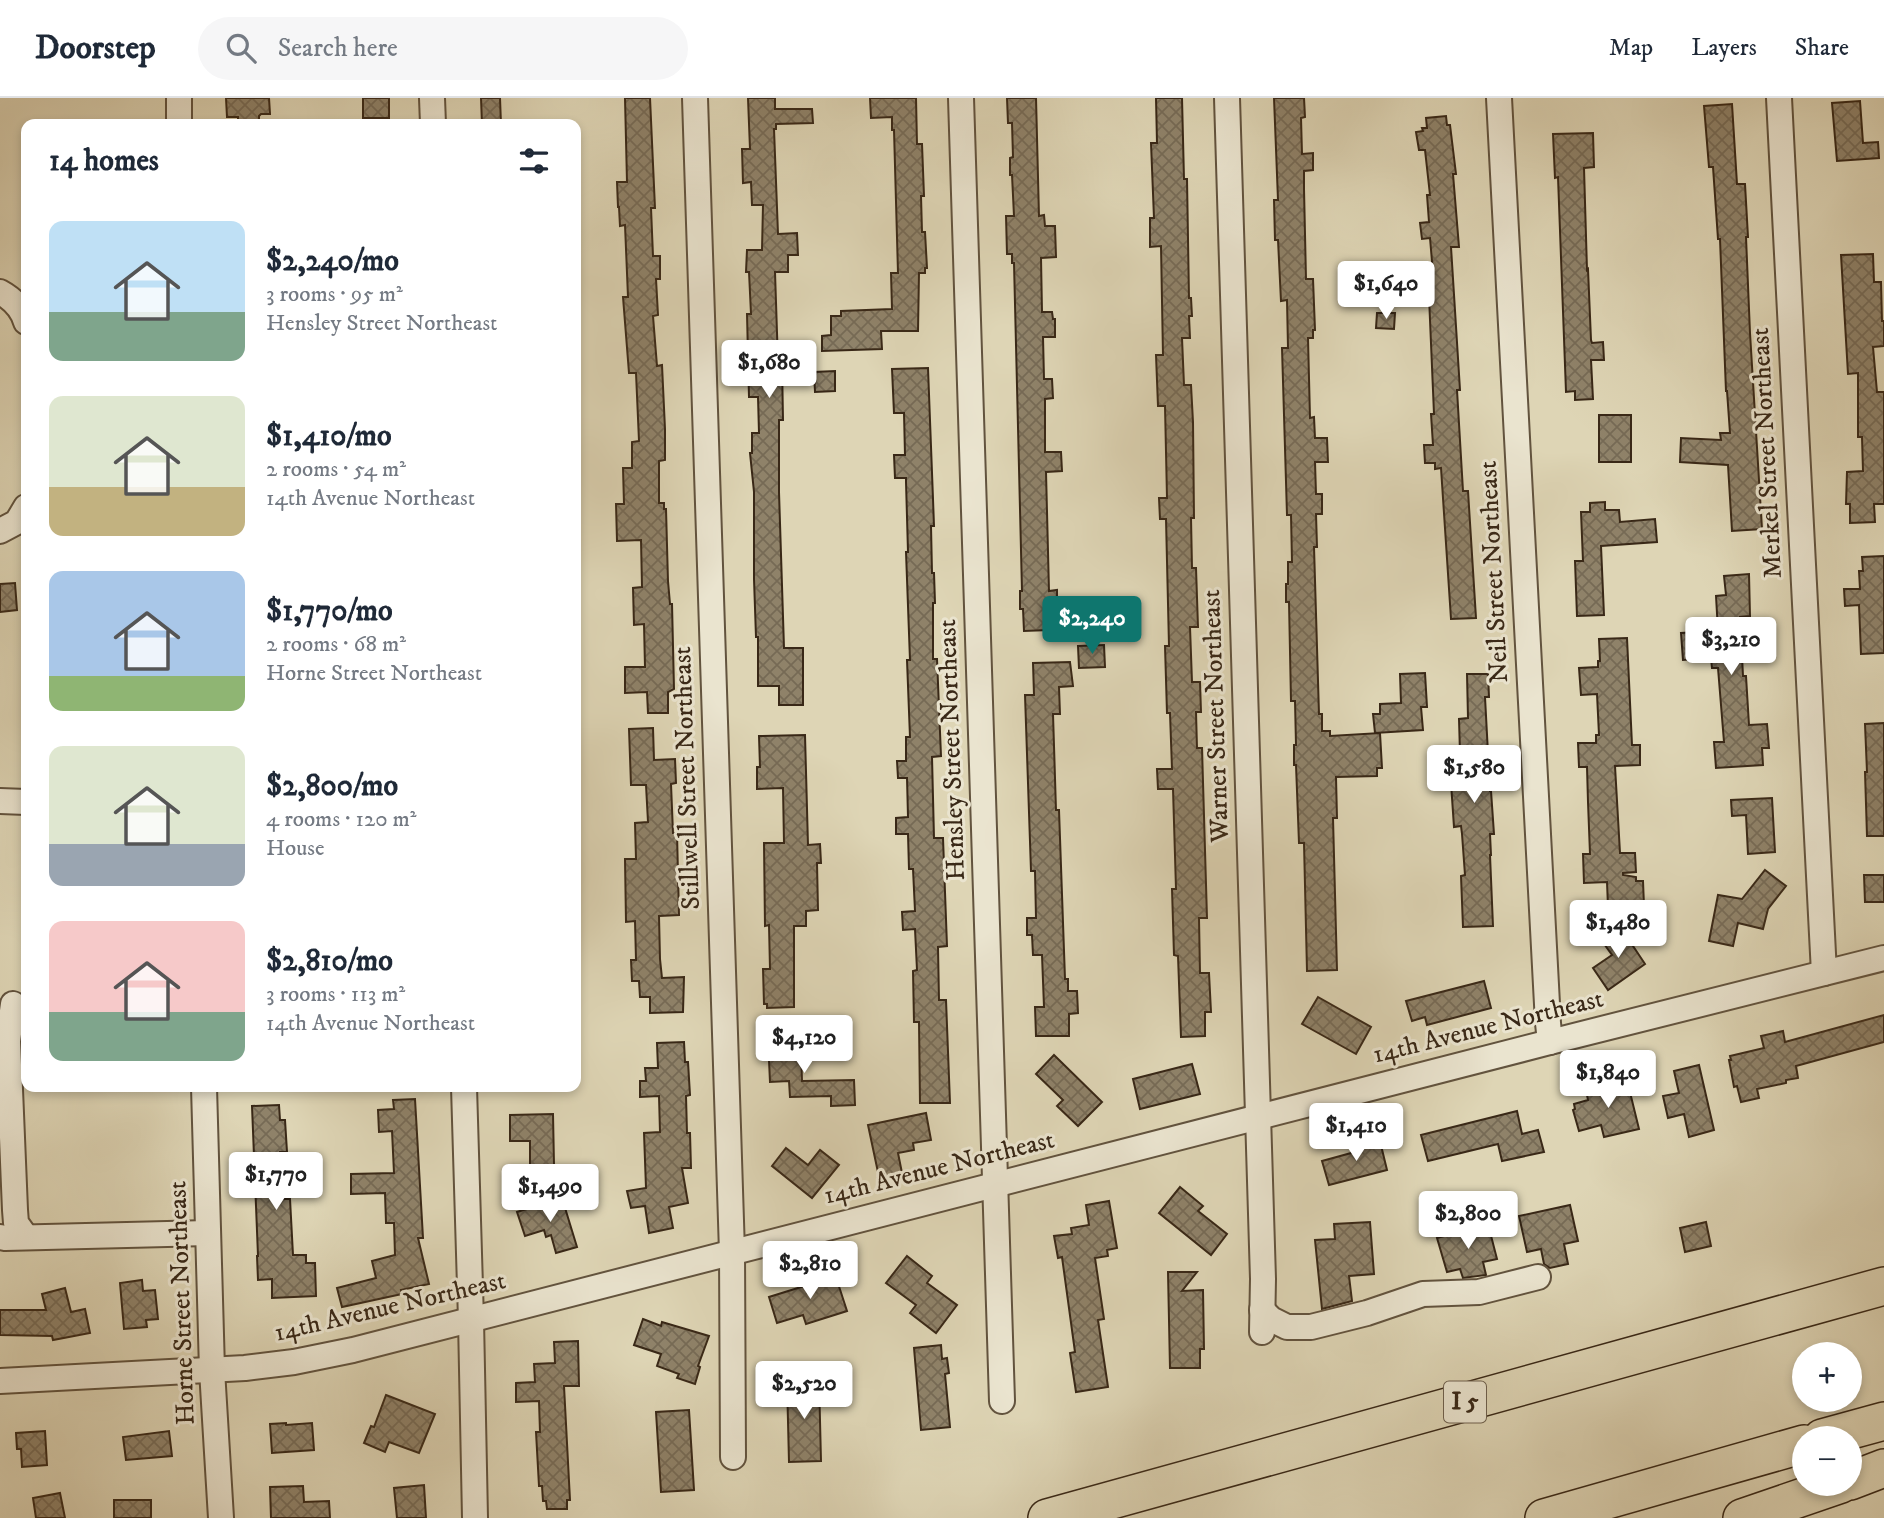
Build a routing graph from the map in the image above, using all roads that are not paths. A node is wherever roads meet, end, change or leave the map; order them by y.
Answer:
1 (179, 98) edge
2 (432, 98) edge
3 (695, 98) edge
4 (961, 98) edge
5 (1227, 98) edge
6 (1499, 98) edge
7 (1779, 98) edge
8 (179, 119) edge
9 (433, 119) edge
10 (0, 292) edge
11 (21, 310) edge
12 (21, 515) edge
13 (0, 531) edge
14 (0, 801) edge
15 (21, 802) edge
16 (1884, 958) edge
17 (1824, 974) junction
18 (13, 1004) edge
19 (1550, 1042) junction
20 (204, 1092) edge
21 (464, 1092) edge
22 (1258, 1117) junction
23 (996, 1184) junction
24 (208, 1233) junction
25 (8, 1238) edge
26 (732, 1252) junction
27 (1538, 1277) dead end
28 (1884, 1286) edge
29 (471, 1320) junction
30 (212, 1370) junction
31 (0, 1381) edge
32 (1002, 1401) dead end
33 (1884, 1421) edge
34 (1862, 1427) edge
35 (1792, 1447) edge
36 (733, 1457) dead end
37 (1884, 1468) edge
38 (1862, 1476) edge
39 (1806, 1496) edge
40 (221, 1518) edge
41 (475, 1518) edge
42 (1047, 1518) edge
43 (1544, 1518) edge
44 (1742, 1518) edge

1 - 8 street
2 - 9 street
3 - 26 street, Stillwell Street Northeast
4 - 23 street, Hensley Street Northeast
5 - 22 street, Warner Street Northeast
6 - 19 street, Neil Street Northeast
7 - 17 street, Merkel Street Northeast
10 - 11 street
12 - 13 street
14 - 15 street
16 - 17 street, 14th Avenue Northeast
17 - 19 street, 14th Avenue Northeast
18 - 25 street
19 - 22 street, 14th Avenue Northeast
20 - 24 street, Horne Street Northeast
21 - 29 street
22 - 23 street, 14th Avenue Northeast
22 - 27 street, Warner Street Northeast
23 - 26 street, 14th Avenue Northeast
23 - 32 street, Hensley Street Northeast
24 - 25 street
24 - 30 street, Horne Street Northeast
26 - 29 street, 14th Avenue Northeast
26 - 36 street, Stillwell Street Northeast
28 - 42 highway, I 5
29 - 30 street, 14th Avenue Northeast
29 - 41 street
30 - 31 street, 14th Avenue Northeast
30 - 40 street, Horne Street Northeast
33 - 34 highway
35 - 43 highway
37 - 38 highway
39 - 44 highway

